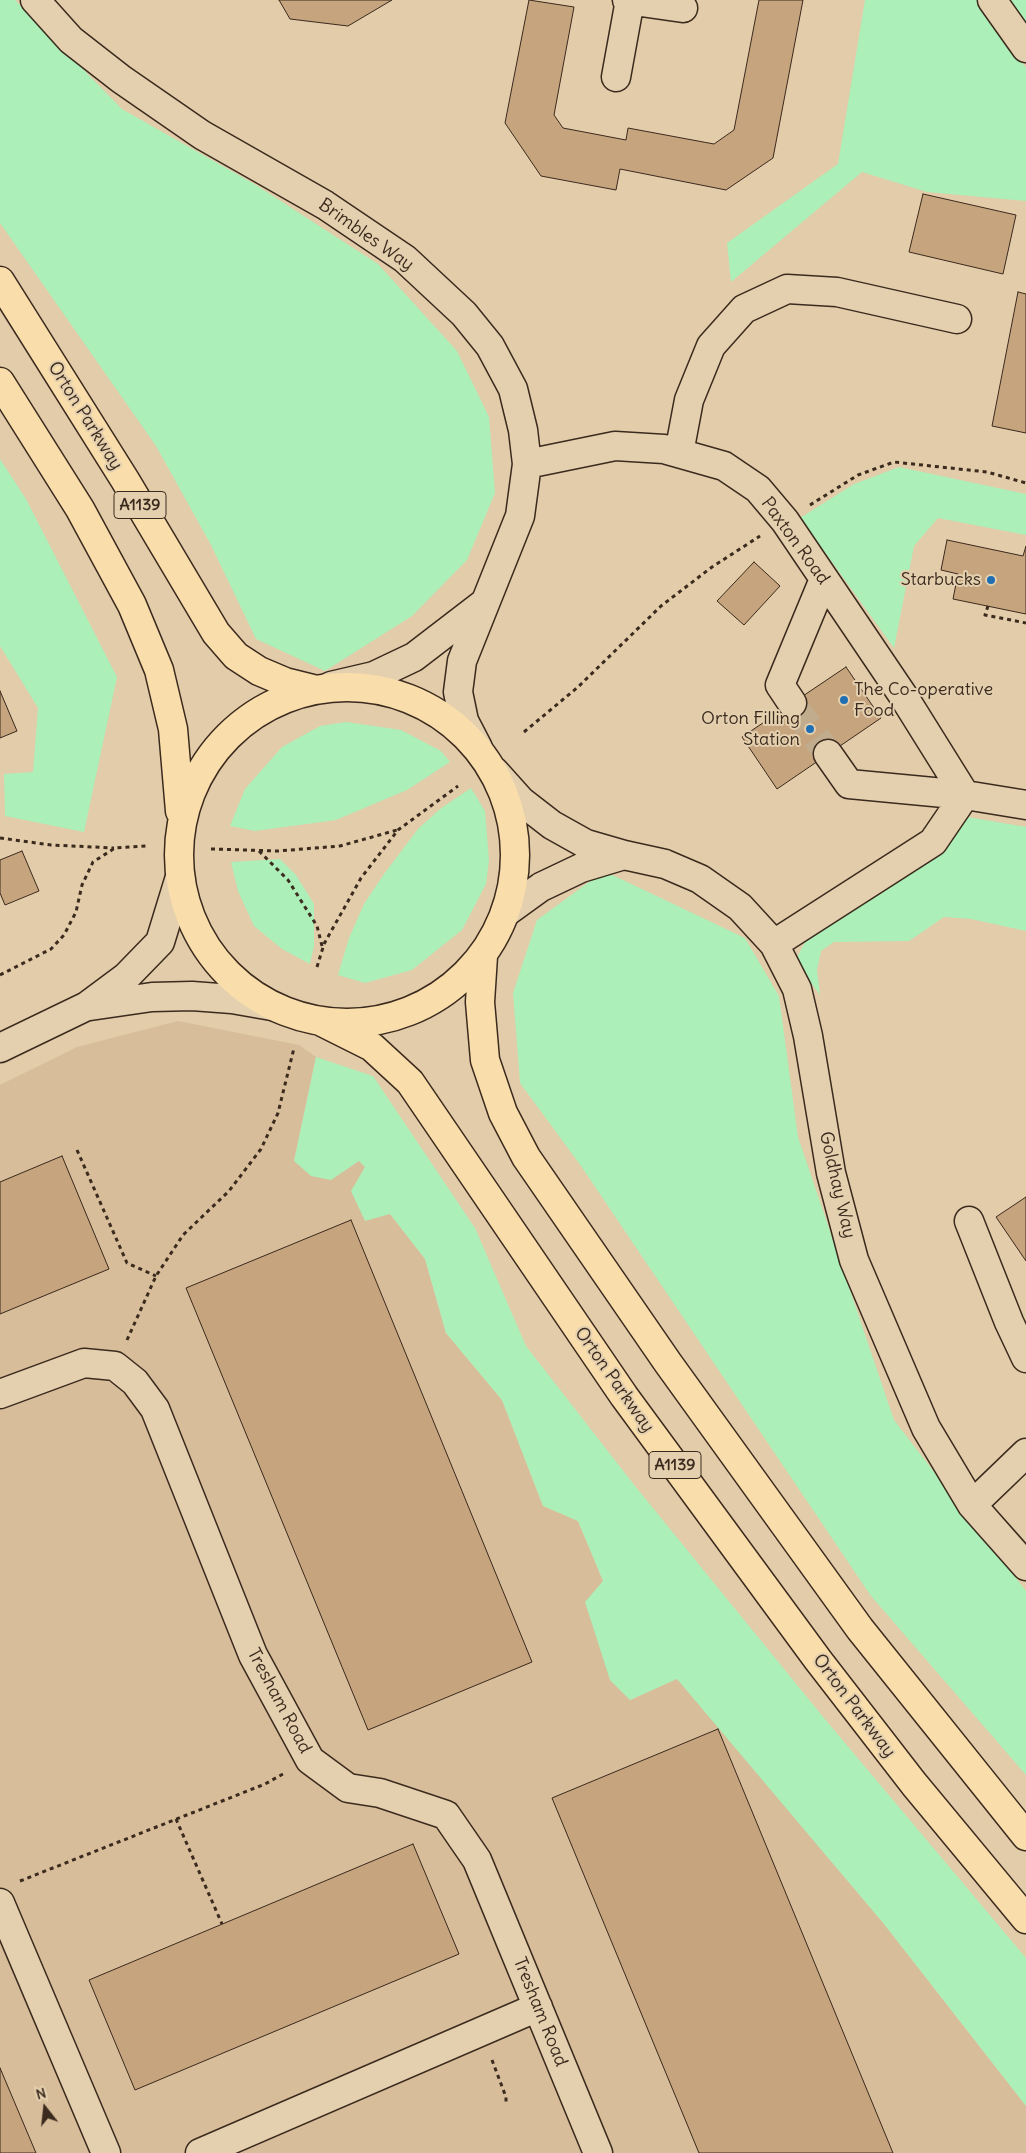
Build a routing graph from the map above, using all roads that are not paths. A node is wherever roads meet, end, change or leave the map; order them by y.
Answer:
1 (35, 0) edge
2 (628, 0) edge
3 (992, 0) edge
4 (683, 8) dead end
5 (1026, 48) edge
6 (616, 77) dead end
7 (0, 281) edge
8 (957, 320) dead end
9 (0, 382) edge
10 (679, 453) junction
11 (527, 464) junction
12 (824, 579) junction
13 (485, 603) junction
14 (322, 688) junction
15 (792, 703) tunnel mouth
16 (478, 748) junction
17 (828, 754) tunnel mouth
18 (495, 772) junction
19 (965, 795) junction
20 (1026, 805) edge
21 (181, 823) junction
22 (624, 855) junction
23 (179, 880) junction
24 (505, 914) junction
25 (774, 944) junction
26 (483, 956) junction
27 (87, 1006) junction
28 (272, 1006) junction
29 (322, 1022) junction
30 (0, 1048) edge
31 (969, 1221) dead end
32 (1026, 1358) edge
33 (0, 1394) edge
34 (1026, 1453) edge
35 (972, 1505) junction
36 (1026, 1566) edge
37 (1026, 1836) edge
38 (0, 1903) edge
39 (1026, 1919) edge
40 (9, 1950) edge
41 (538, 2007) junction
42 (106, 2153) edge
43 (200, 2153) edge
44 (598, 2153) edge

1 - 11 street, Brimbles Way
2 - 4 street
2 - 6 street
3 - 5 street
7 - 14 main road, Orton Parkway / A1139
8 - 10 street
9 - 21 main road, A1139
10 - 11 street, Paxton Road
10 - 12 street, Paxton Road
11 - 13 street, Brimbles Way
12 - 15 street
12 - 19 street, Paxton Road
13 - 14 street
13 - 16 street, Brimbles Way
14 - 16 main road
14 - 21 main road
16 - 18 main road
17 - 19 street
18 - 22 street, Goldhay Way
18 - 24 main road
19 - 20 street
19 - 25 street
21 - 23 main road
22 - 24 street, Goldhay Way
22 - 25 street, Goldhay Way
23 - 27 street
23 - 28 main road
24 - 26 main road
25 - 35 street, Goldhay Way
26 - 29 main road
26 - 37 main road, A1139
27 - 28 street
27 - 30 street
28 - 29 main road
29 - 39 main road, Orton Parkway / A1139
31 - 32 street
33 - 41 street, Tresham Road
34 - 35 street
35 - 36 street, Goldhay Way
38 - 40 street
40 - 42 street
41 - 43 street
41 - 44 street, Tresham Road

